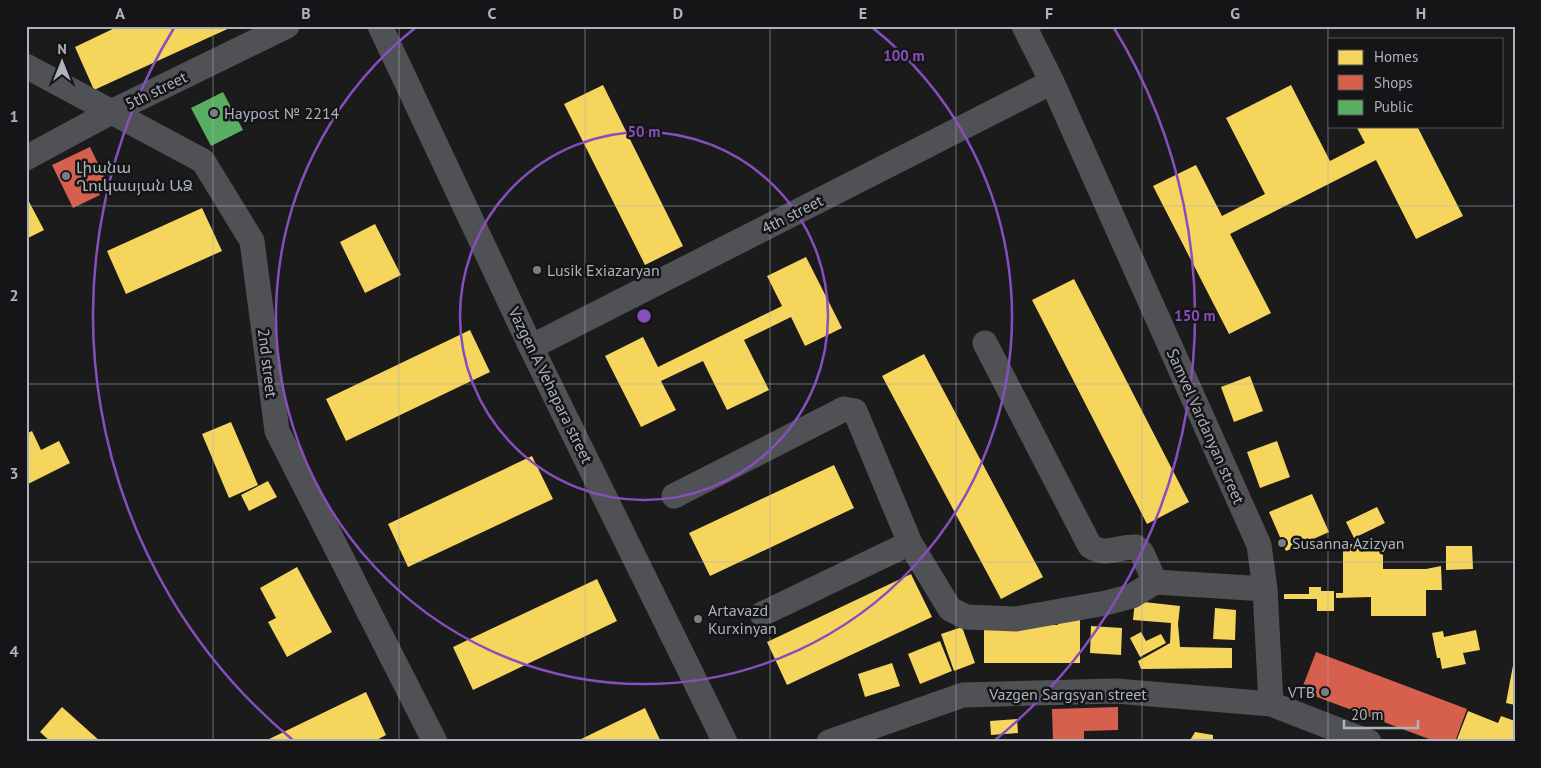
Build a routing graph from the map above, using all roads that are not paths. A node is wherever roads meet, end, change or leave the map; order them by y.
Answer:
1 (287, 26) edge
2 (380, 26) edge
3 (1024, 26) edge
4 (26, 66) edge
5 (1052, 82) junction
6 (113, 111) junction
7 (26, 158) edge
8 (985, 343) dead end
9 (531, 347) junction
10 (674, 496) dead end
11 (910, 544) junction
12 (1155, 582) junction
13 (1265, 589) junction
14 (762, 614) dead end
15 (1270, 704) junction
16 (434, 742) edge
17 (726, 742) edge
18 (829, 742) edge
19 (1369, 742) edge

1 - 6 street, 5th street
2 - 9 street, Vazgen A Vehapara street
3 - 5 street, Samvel Vardanyan street
4 - 6 street, 2nd street
5 - 9 street, 4th street
5 - 13 street, Samvel Vardanyan street
6 - 7 street, 5th street
6 - 16 street, 2nd street
8 - 12 street
9 - 17 street, Vazgen A Vehapara street
10 - 11 street
11 - 12 street
11 - 14 street
12 - 13 street
13 - 15 street, Samvel Vardanyan street
15 - 18 street, Vazgen Sargsyan street
15 - 19 street, Vazgen Sargsyan street

